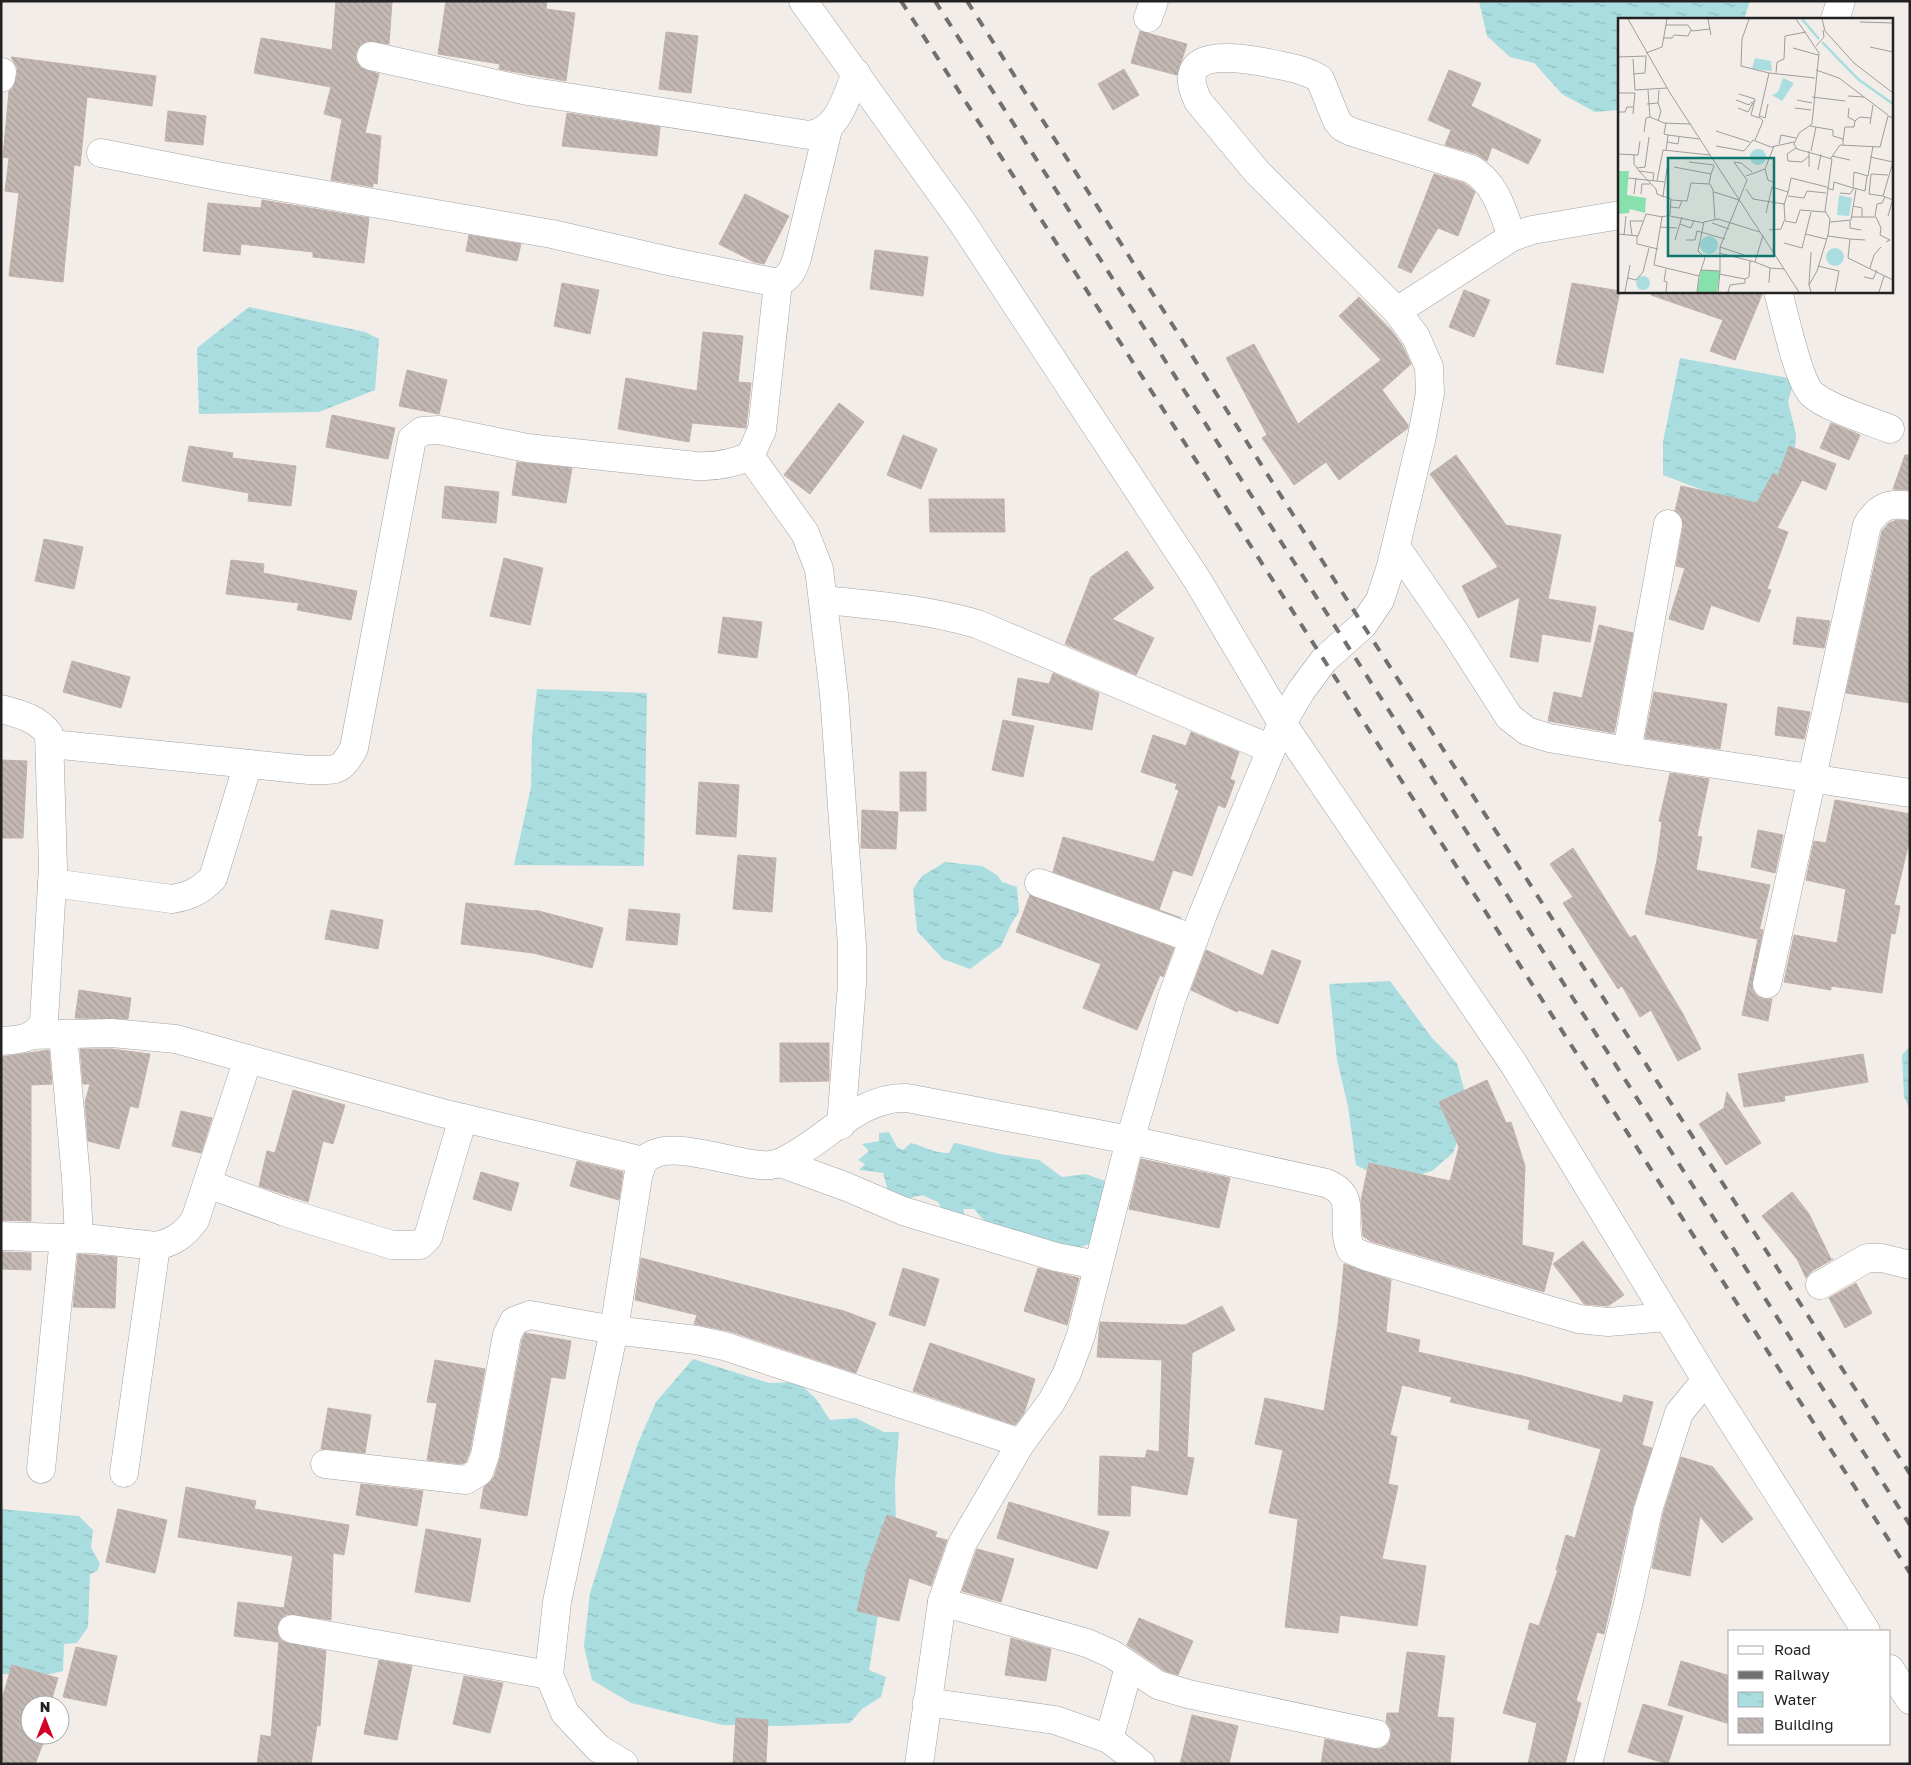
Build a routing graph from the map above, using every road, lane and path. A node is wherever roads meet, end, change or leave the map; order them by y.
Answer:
1 (803, 1) edge
2 (1841, 1) edge
3 (1834, 18) edge
4 (371, 56) dead end
5 (856, 73) junction
6 (828, 129) junction
7 (101, 154) dead end
8 (1618, 215) edge
9 (1512, 238) junction
10 (778, 282) junction
11 (1778, 292) edge
12 (1398, 311) junction
13 (1890, 429) dead end
14 (750, 456) junction
15 (1910, 506) edge
16 (1668, 524) dead end
17 (1396, 547) junction
18 (823, 600) junction
19 (1, 709) edge
20 (1282, 723) junction
21 (51, 744) junction
22 (1271, 749) junction
23 (1627, 751) junction
24 (248, 764) junction
25 (1813, 780) junction
26 (1910, 793) edge
27 (52, 883) junction
28 (1039, 883) dead end
29 (1194, 939) junction
30 (1767, 984) dead end
31 (63, 1034) junction
32 (32, 1035) junction
33 (1, 1041) edge
34 (248, 1059) junction
35 (463, 1118) junction
36 (841, 1125) junction
37 (1130, 1140) junction
38 (644, 1161) junction
39 (781, 1163) junction
40 (208, 1184) junction
41 (1, 1236) edge
42 (72, 1238) junction
43 (156, 1246) junction
44 (1910, 1265) edge
45 (1098, 1266) junction
46 (1820, 1285) dead end
47 (1666, 1317) junction
48 (614, 1330) junction
49 (1706, 1380) junction
50 (1021, 1443) junction
51 (325, 1464) dead end
52 (42, 1469) dead end
53 (124, 1473) dead end
54 (942, 1602) junction
55 (292, 1629) dead end
56 (1865, 1630) edge
57 (1129, 1668) junction
58 (1891, 1671) edge
59 (549, 1675) junction
60 (1910, 1700) edge
61 (927, 1702) junction
62 (1376, 1734) dead end
63 (1109, 1739) junction
64 (624, 1764) edge
65 (920, 1764) edge
66 (1140, 1764) edge
67 (1588, 1764) edge

1 - 5 street
2 - 3 street
4 - 6 street
5 - 6 street
5 - 20 street
6 - 10 street
7 - 10 street
8 - 9 street
9 - 12 street
9 - 12 street
10 - 14 street
11 - 13 street
12 - 17 street
14 - 18 street
14 - 24 street
15 - 25 street
16 - 23 street
17 - 20 street
17 - 23 street
18 - 22 street
18 - 36 street
19 - 21 street
20 - 22 street
20 - 47 street
21 - 24 street
21 - 27 street
22 - 29 street
23 - 25 street
24 - 27 street
25 - 26 street
25 - 30 street
27 - 32 street
28 - 29 street
29 - 37 street
31 - 32 street
31 - 34 street
31 - 42 street
32 - 33 street
34 - 35 street
34 - 40 street
35 - 38 street
35 - 40 street
36 - 37 street
36 - 39 street
37 - 45 street
37 - 47 street
38 - 39 street
38 - 48 street
39 - 45 street
40 - 43 street
41 - 42 street
42 - 43 street
42 - 52 street
43 - 53 street
44 - 46 street
45 - 50 street
47 - 49 street
48 - 50 street
48 - 51 street
48 - 59 street
49 - 56 street
49 - 67 street
50 - 54 street
54 - 57 street
54 - 61 street
55 - 59 street
57 - 62 street
57 - 63 street
58 - 60 street
59 - 64 street
61 - 63 street
61 - 65 street
63 - 66 street

